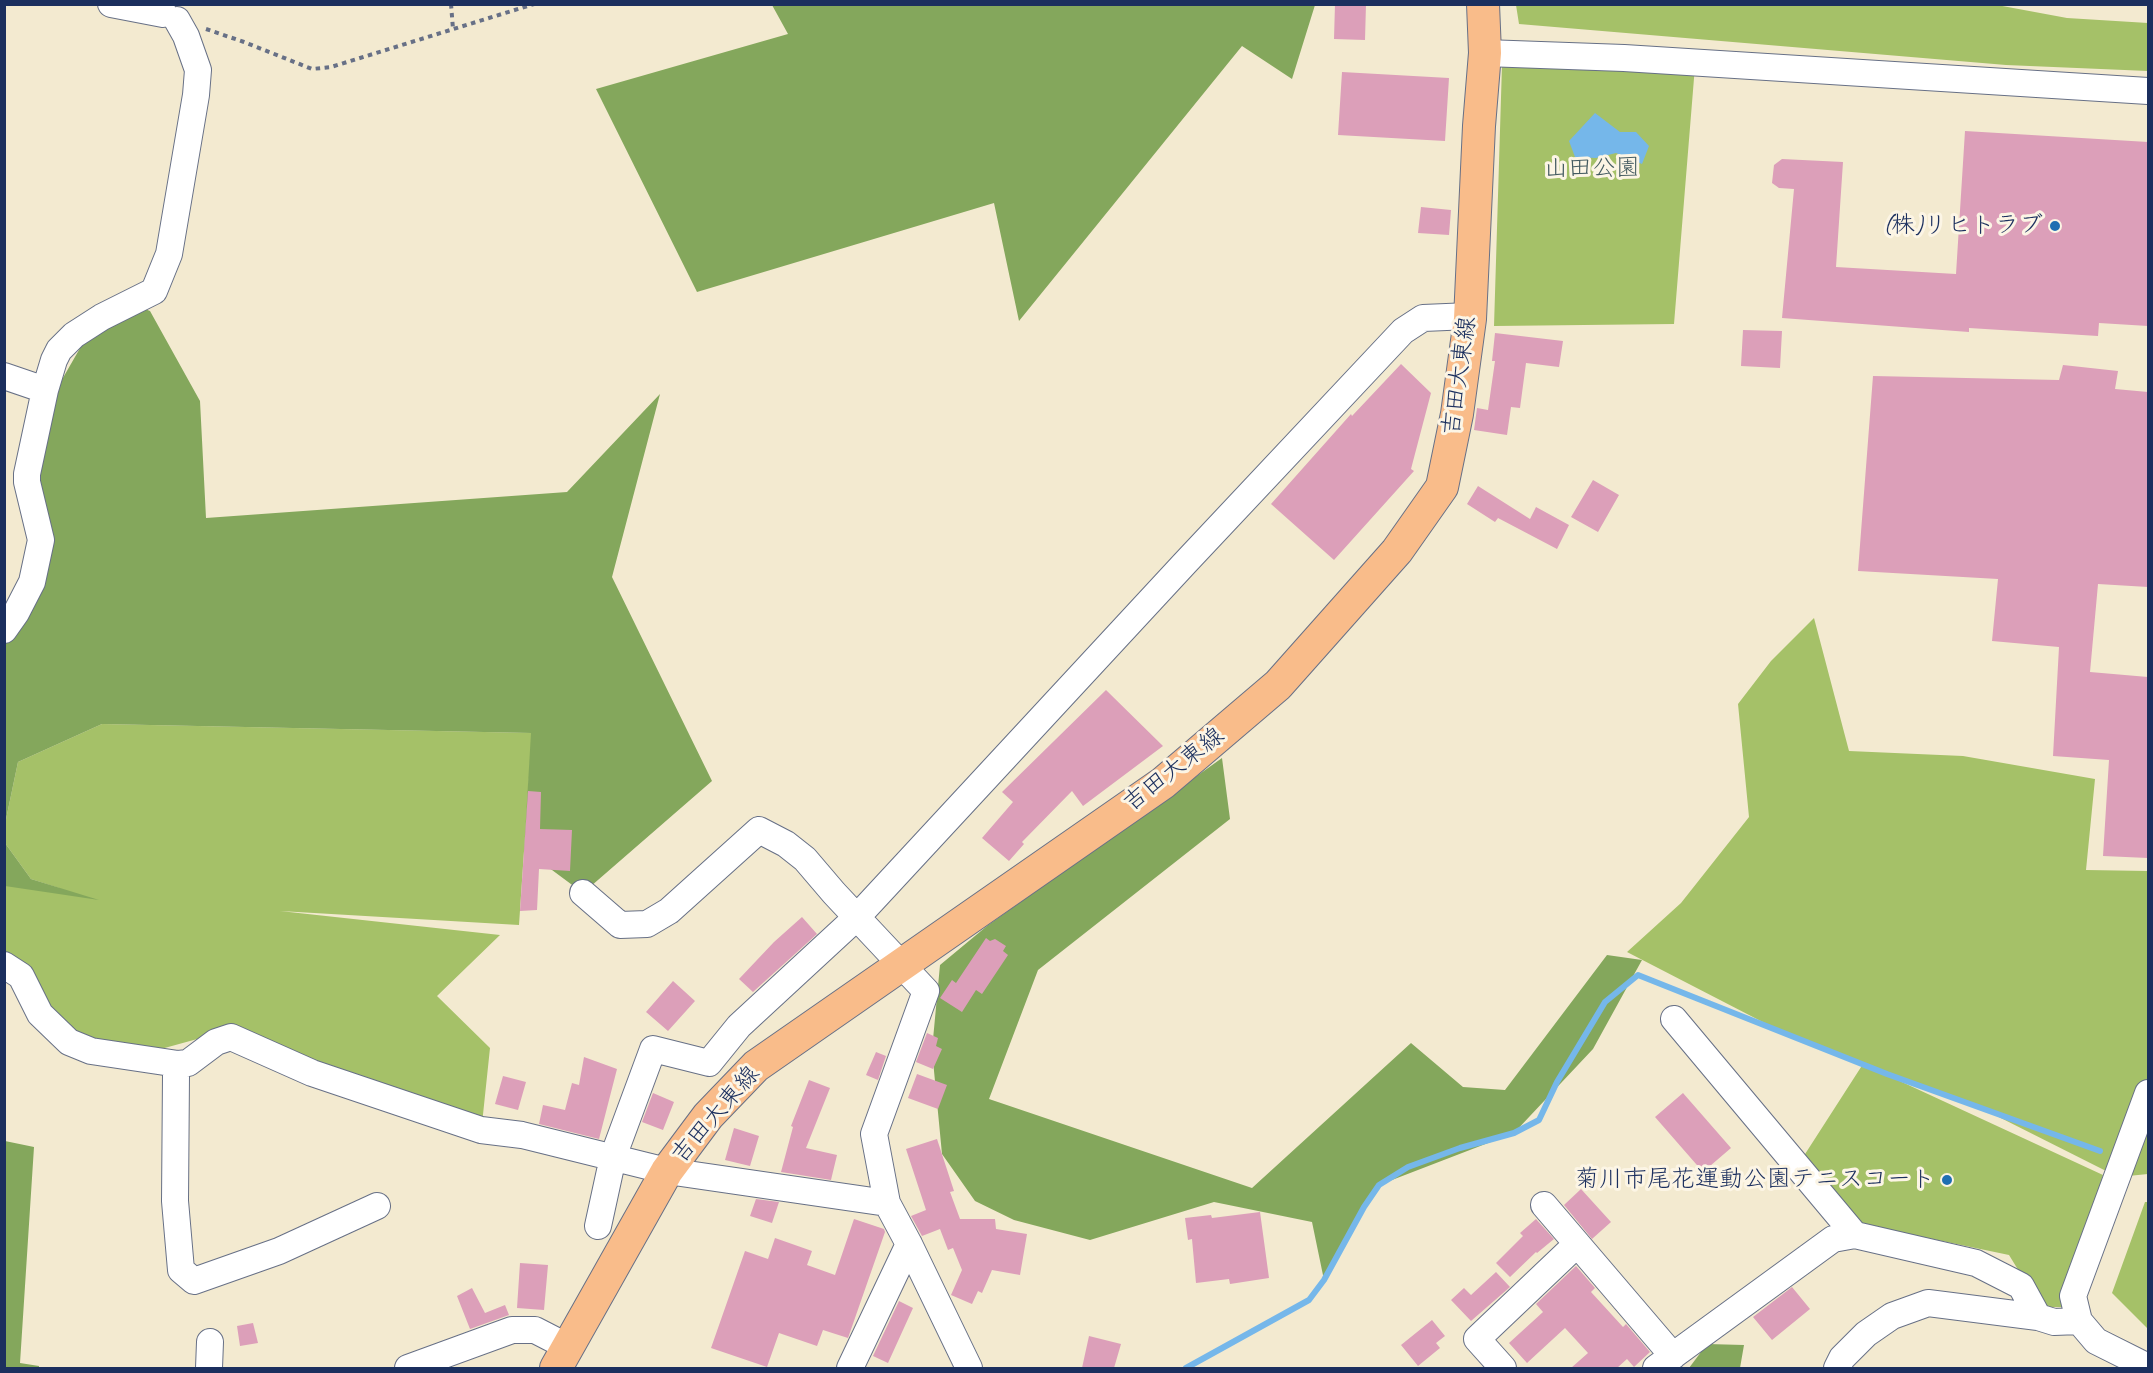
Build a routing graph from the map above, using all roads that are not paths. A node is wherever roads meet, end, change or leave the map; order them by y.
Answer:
1 (111, 4) edge
2 (1483, 4) edge
3 (167, 13) edge
4 (1485, 53) junction
5 (2148, 91) edge
6 (1470, 316) junction
7 (4, 376) edge
8 (45, 390) junction
9 (6, 626) edge
10 (583, 893) dead end
11 (857, 917) junction
12 (903, 964) junction
13 (4, 965) edge
14 (1674, 1019) dead end
15 (178, 1064) junction
16 (2148, 1093) edge
17 (614, 1157) junction
18 (667, 1171) junction
19 (886, 1203) junction
20 (1544, 1205) dead end
21 (377, 1206) dead end
22 (598, 1226) dead end
23 (1855, 1235) junction
24 (909, 1244) junction
25 (1577, 1244) junction
26 (2038, 1317) junction
27 (2079, 1322) junction
28 (210, 1342) dead end
29 (562, 1358) edge
30 (1665, 1362) edge
31 (2148, 1367) edge
32 (209, 1368) edge
33 (408, 1368) edge
34 (850, 1368) edge
35 (969, 1368) edge
36 (1503, 1368) edge
37 (1837, 1368) edge

1 - 3 street
2 - 4 main road, 吉田大東線
3 - 8 street
4 - 5 street
4 - 6 main road, 吉田大東線
6 - 11 street
6 - 12 main road, 吉田大東線
7 - 8 street
8 - 9 street
10 - 11 street
11 - 12 street
11 - 17 street
12 - 18 main road, 吉田大東線
12 - 19 street
13 - 15 street
14 - 23 street
15 - 17 street
15 - 21 street
16 - 27 street
17 - 18 street
17 - 22 street
18 - 19 street
18 - 29 main road, 吉田大東線
19 - 24 street
20 - 25 street
23 - 26 street
23 - 30 street
24 - 34 street
24 - 35 street
25 - 30 street
25 - 36 street
26 - 27 street
26 - 37 street
27 - 31 street
28 - 32 street
29 - 33 street

